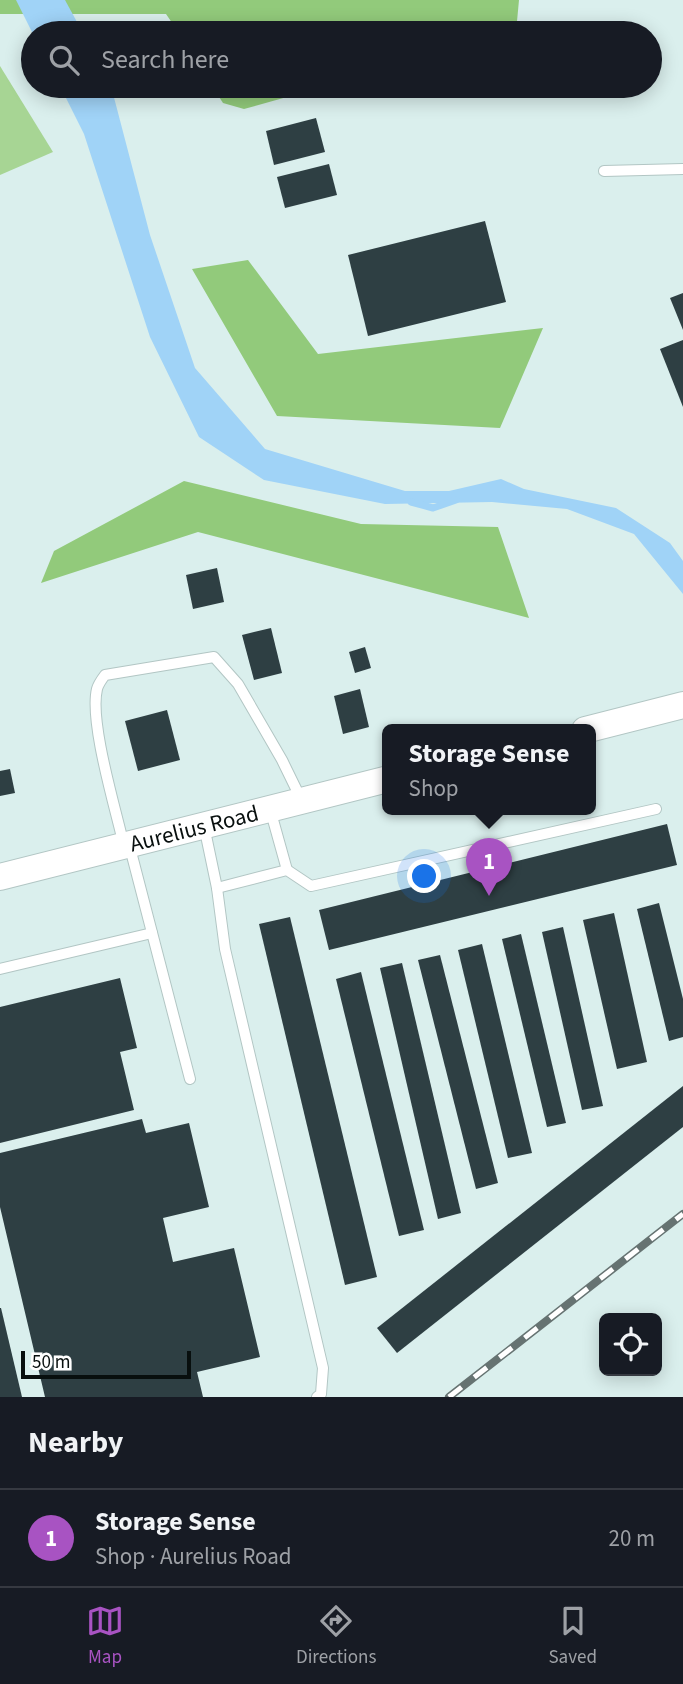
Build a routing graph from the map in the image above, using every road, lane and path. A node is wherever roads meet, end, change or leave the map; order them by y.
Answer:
1 (683, 169) edge
2 (604, 171) dead end
3 (683, 705) edge
4 (596, 727) edge
5 (382, 780) edge
6 (302, 801) junction
7 (656, 808) dead end
8 (270, 809) junction
9 (204, 826) junction
10 (127, 845) junction
11 (287, 870) junction
12 (0, 877) edge
13 (216, 888) junction
14 (152, 933) junction
15 (0, 968) edge
16 (190, 1079) dead end
17 (317, 1397) edge

1 - 2 lane
3 - 4 street
5 - 6 street, Aurelius Road
6 - 8 street, Aurelius Road
6 - 10 lane
7 - 11 lane
8 - 9 street, Aurelius Road
8 - 11 lane
9 - 10 street, Aurelius Road
9 - 13 lane
10 - 12 street, Aurelius Road
10 - 14 lane
11 - 13 lane
13 - 17 lane
14 - 15 lane
14 - 16 lane

